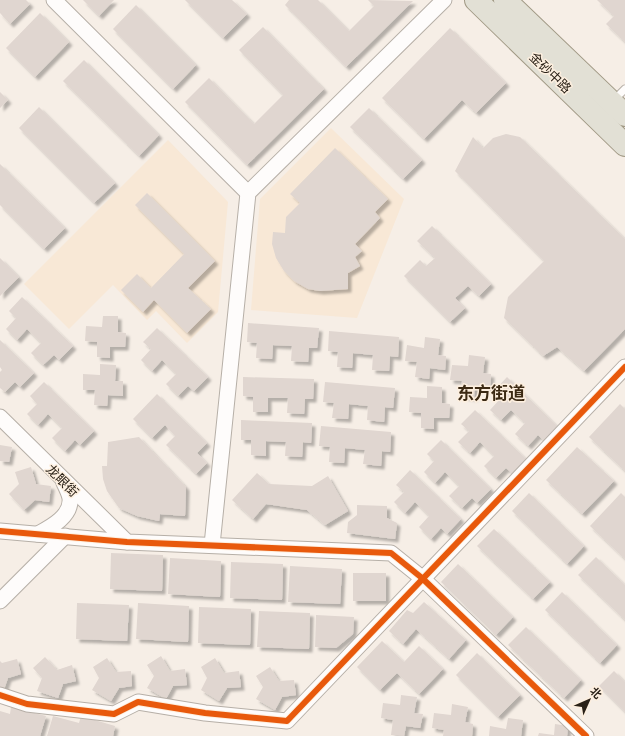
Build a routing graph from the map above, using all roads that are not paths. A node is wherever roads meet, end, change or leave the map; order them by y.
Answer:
1 (54, 0) edge
2 (444, 0) edge
3 (476, 0) edge
4 (505, 0) edge
5 (621, 102) edge
6 (625, 145) edge
7 (248, 193) junction
8 (625, 367) edge
9 (0, 417) edge
10 (63, 480) junction
11 (0, 531) edge
12 (38, 534) junction
13 (65, 536) junction
14 (127, 542) junction
15 (212, 545) junction
16 (422, 578) junction
17 (0, 601) edge
18 (0, 695) edge
19 (586, 736) edge

1 - 7 street
2 - 7 street
3 - 6 main road, 金砂中路
4 - 5 main road, 金砂中路
7 - 15 street
8 - 16 street
9 - 10 street, 龙眼街
10 - 12 street
10 - 14 street, 龙眼街
11 - 12 street
12 - 13 street
13 - 14 street
13 - 17 street
14 - 15 street
15 - 16 street
16 - 18 street
16 - 19 street

